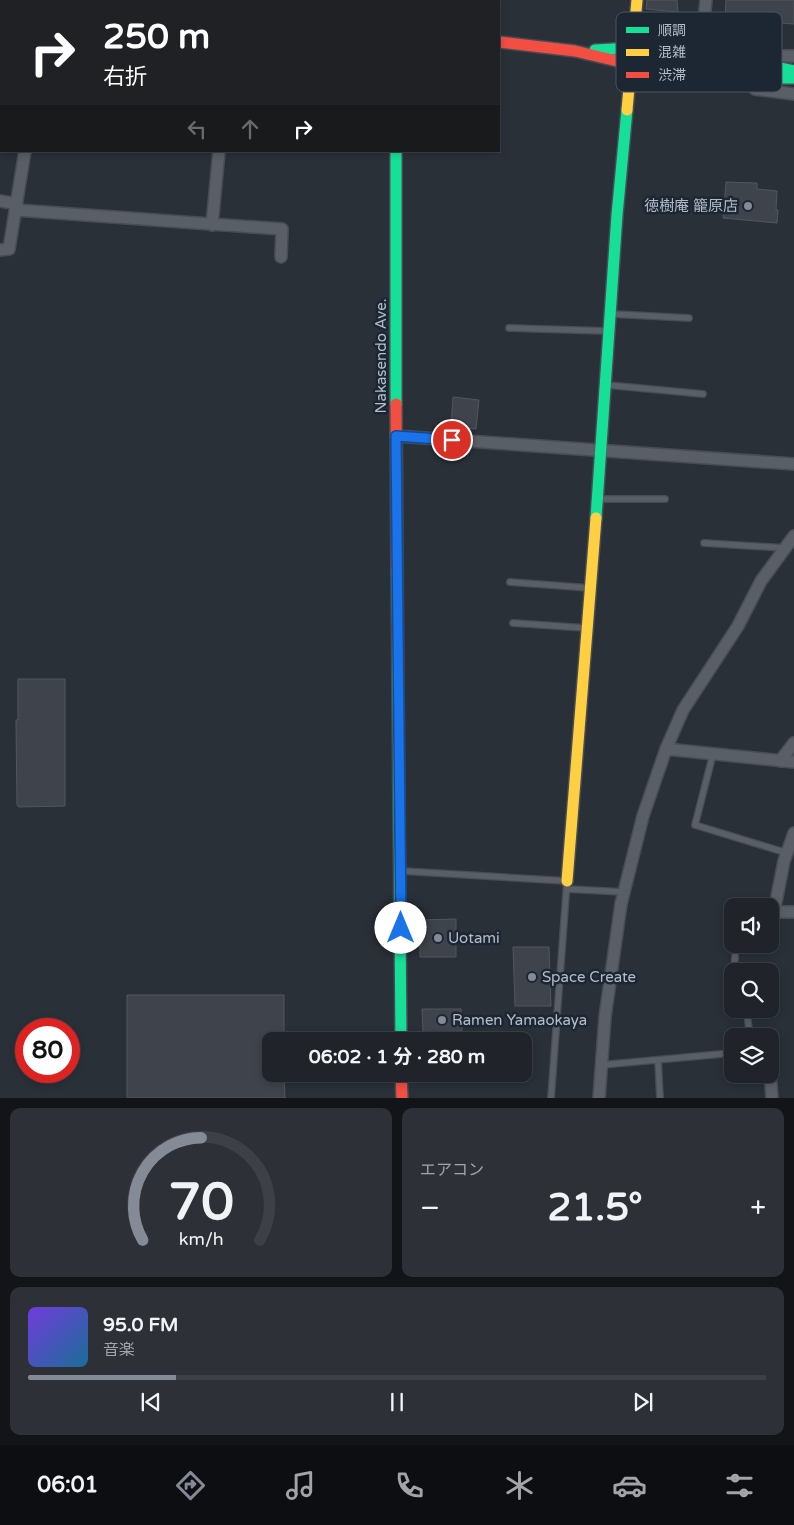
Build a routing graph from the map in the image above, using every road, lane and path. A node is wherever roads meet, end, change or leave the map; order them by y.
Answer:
1 (500, 42) edge
2 (616, 49) edge
3 (575, 51) junction
4 (616, 61) edge
5 (628, 92) edge
6 (778, 92) edge
7 (794, 94) edge
8 (25, 152) edge
9 (219, 152) edge
10 (396, 152) edge
11 (0, 201) edge
12 (16, 207) junction
13 (212, 225) junction
14 (0, 250) edge
15 (282, 257) dead end
16 (610, 314) junction
17 (689, 318) dead end
18 (509, 328) dead end
19 (609, 331) junction
20 (605, 385) junction
21 (703, 394) dead end
22 (396, 436) junction
23 (600, 450) junction
24 (794, 464) edge
25 (597, 499) junction
26 (665, 499) dead end
27 (794, 536) edge
28 (704, 543) dead end
29 (785, 548) junction
30 (510, 582) dead end
31 (590, 588) junction
32 (513, 623) dead end
33 (587, 628) junction
34 (794, 743) edge
35 (666, 749) junction
36 (713, 754) junction
37 (780, 761) junction
38 (794, 762) edge
39 (794, 833) edge
40 (787, 853) junction
41 (400, 871) junction
42 (567, 885) junction
43 (624, 892) junction
44 (794, 912) edge
45 (401, 1032) edge
46 (724, 1054) edge
47 (658, 1060) junction
48 (601, 1065) junction
49 (401, 1082) edge
50 (771, 1083) edge
51 (402, 1098) edge
52 (551, 1098) edge
53 (599, 1098) edge
54 (660, 1098) edge
55 (772, 1098) edge

1 - 3 main road
2 - 3 main road
3 - 4 main road
5 - 16 main road
6 - 7 street
8 - 12 street
9 - 13 street
10 - 22 main road, Nakasendo Ave.
11 - 12 street
12 - 13 street
12 - 14 street
13 - 15 street
16 - 17 lane
16 - 19 main road
18 - 19 lane
19 - 20 main road
20 - 21 lane
20 - 23 main road
22 - 23 street
22 - 41 main road, Nakasendo Ave.
23 - 24 street
23 - 25 main road
25 - 26 lane
25 - 31 main road
27 - 29 street
28 - 29 lane
29 - 35 street
30 - 31 lane
31 - 33 main road
32 - 33 lane
33 - 42 main road
34 - 37 street
35 - 36 street
35 - 43 street
36 - 37 street
36 - 40 lane
37 - 38 street
39 - 40 street
40 - 44 street
41 - 42 lane
41 - 45 main road, Nakasendo Ave.
42 - 43 lane
42 - 52 lane
43 - 48 street
46 - 47 lane
47 - 48 lane
47 - 54 lane
48 - 53 street
49 - 51 main road
50 - 55 street

